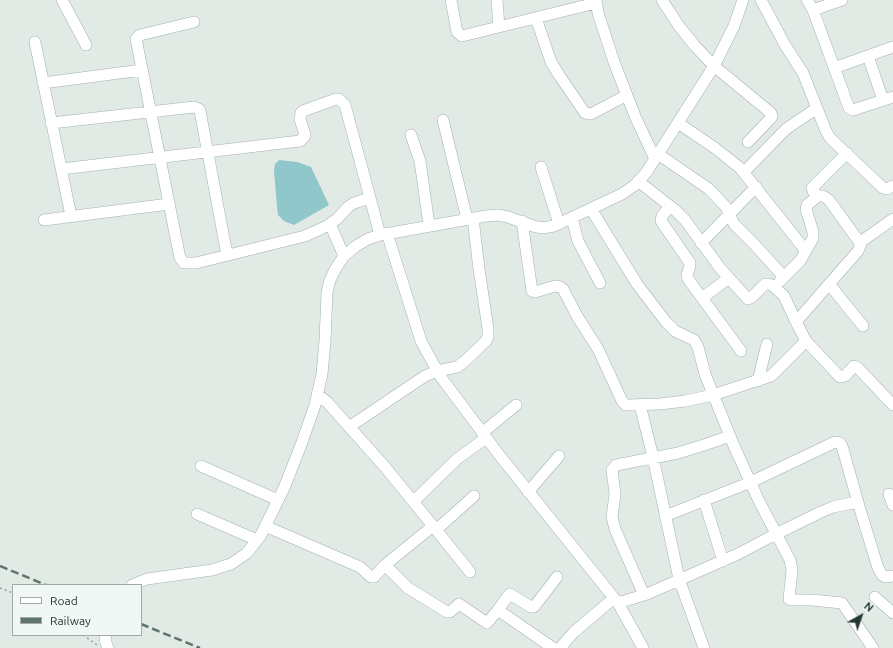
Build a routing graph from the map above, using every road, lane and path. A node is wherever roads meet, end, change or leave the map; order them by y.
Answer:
1 (62, 0) edge
2 (451, 0) edge
3 (497, 0) edge
4 (662, 0) edge
5 (743, 0) edge
6 (761, 0) edge
7 (807, 0) edge
8 (842, 0) edge
9 (596, 1) edge
10 (563, 6) edge
11 (813, 10) junction
12 (536, 18) junction
13 (194, 22) dead end
14 (499, 27) junction
15 (35, 42) dead end
16 (86, 45) dead end
17 (893, 47) edge
18 (868, 56) junction
19 (714, 66) junction
20 (834, 68) junction
21 (142, 70) junction
22 (43, 83) junction
23 (627, 95) junction
24 (888, 98) edge
25 (817, 108) junction
26 (150, 112) junction
27 (443, 120) dead end
28 (51, 123) junction
29 (678, 123) junction
30 (411, 135) dead end
31 (748, 142) dead end
32 (208, 152) junction
33 (847, 153) junction
34 (657, 156) junction
35 (160, 158) junction
36 (540, 167) dead end
37 (61, 169) junction
38 (744, 172) junction
39 (638, 181) junction
40 (756, 186) junction
41 (893, 186) edge
42 (818, 196) junction
43 (370, 198) junction
44 (169, 204) junction
45 (670, 206) junction
46 (591, 209) junction
47 (729, 214) junction
48 (71, 216) junction
49 (572, 218) junction
50 (470, 219) junction
51 (893, 219) edge
52 (44, 220) dead end
53 (522, 221) junction
54 (330, 224) junction
55 (559, 224) junction
56 (429, 226) junction
57 (383, 234) junction
58 (701, 243) junction
59 (860, 243) junction
60 (806, 251) junction
61 (227, 255) junction
62 (344, 256) junction
63 (784, 277) junction
64 (729, 278) junction
65 (600, 283) dead end
66 (829, 284) junction
67 (774, 287) junction
68 (702, 298) junction
69 (796, 322) junction
70 (863, 326) dead end
71 (806, 341) junction
72 (767, 344) dead end
73 (741, 351) dead end
74 (437, 371) junction
75 (758, 381) junction
76 (317, 394) junction
77 (713, 395) junction
78 (516, 405) dead end
79 (640, 405) junction
80 (893, 405) edge
81 (349, 426) junction
82 (484, 435) junction
83 (730, 436) junction
84 (560, 456) dead end
85 (653, 457) junction
86 (201, 466) dead end
87 (751, 482) junction
88 (528, 492) junction
89 (889, 494) dead end
90 (474, 496) dead end
91 (278, 500) junction
92 (704, 500) junction
93 (414, 501) junction
94 (893, 505) edge
95 (859, 506) junction
96 (197, 514) dead end
97 (665, 516) junction
98 (265, 526) junction
99 (435, 528) junction
100 (776, 534) junction
101 (257, 540) junction
102 (723, 561) junction
103 (386, 565) junction
104 (470, 572) dead end
105 (893, 576) edge
106 (557, 577) dead end
107 (679, 579) junction
108 (134, 584) edge
109 (0, 588) edge
110 (12, 593) edge
111 (644, 595) junction
112 (875, 597) dead end
113 (616, 600) junction
114 (498, 610) junction
115 (893, 613) edge
116 (85, 636) edge
117 (106, 636) edge
118 (105, 647) edge
119 (554, 648) edge
120 (560, 648) edge
121 (643, 648) edge
122 (704, 648) edge
123 (873, 648) edge

1 - 16 street
2 - 14 street
3 - 14 street
4 - 19 street
5 - 19 street
6 - 25 street
7 - 11 street
8 - 11 street
9 - 10 street
9 - 23 street
10 - 12 street
11 - 20 street
12 - 14 street
12 - 23 street
13 - 21 street
15 - 22 street
17 - 18 street
18 - 20 street
18 - 24 street
19 - 29 street
19 - 31 street
20 - 24 street
21 - 22 street
21 - 26 street
22 - 28 street
23 - 34 street
25 - 33 street
25 - 38 street
26 - 28 street
26 - 32 street
26 - 35 street
27 - 50 street
28 - 37 street
29 - 34 street
29 - 38 street
30 - 56 street
32 - 35 street
32 - 43 street
32 - 61 street
33 - 41 street
33 - 42 street
34 - 39 street
34 - 47 street
35 - 37 street
35 - 44 street
36 - 55 street
37 - 48 street
38 - 40 street
39 - 45 street
39 - 46 street
40 - 47 street
40 - 60 street
42 - 59 street
42 - 60 street
43 - 54 street
43 - 57 street
44 - 48 street
44 - 61 street
45 - 58 street
45 - 68 street
46 - 49 street
46 - 77 street
47 - 58 street
47 - 63 street
48 - 52 street
49 - 55 street
49 - 65 street
50 - 53 street
50 - 56 street
50 - 74 street
51 - 59 street
53 - 55 street
53 - 79 street
54 - 61 street
54 - 62 street
56 - 57 street
57 - 62 street
57 - 74 street
58 - 64 street
59 - 66 street
60 - 63 street
62 - 76 street
63 - 67 street
64 - 67 street
64 - 68 street
66 - 69 street
66 - 70 street
67 - 69 street
68 - 73 street
69 - 71 street
71 - 75 street
71 - 80 street
72 - 75 street
74 - 81 street
74 - 82 street
75 - 77 street
76 - 81 street
76 - 91 street
77 - 79 street
77 - 83 street
78 - 82 street
79 - 85 street
81 - 93 street
82 - 88 street
82 - 93 street
83 - 85 street
83 - 87 street
84 - 88 street
85 - 97 street
85 - 111 street
86 - 91 street
87 - 92 street
87 - 95 street
87 - 100 street
88 - 113 street
89 - 94 street
90 - 99 street
91 - 98 street
92 - 97 street
92 - 102 street
93 - 99 street
95 - 100 street
95 - 105 street
96 - 101 street
97 - 107 street
98 - 101 street
98 - 103 street
99 - 103 street
99 - 104 street
100 - 102 street
100 - 123 street
101 - 108 street
102 - 107 street
103 - 114 street
106 - 114 street
107 - 111 street
107 - 122 street
109 - 110 path
111 - 113 street
112 - 115 street
113 - 120 street
113 - 121 street
114 - 119 street
116 - 118 path
117 - 118 street

